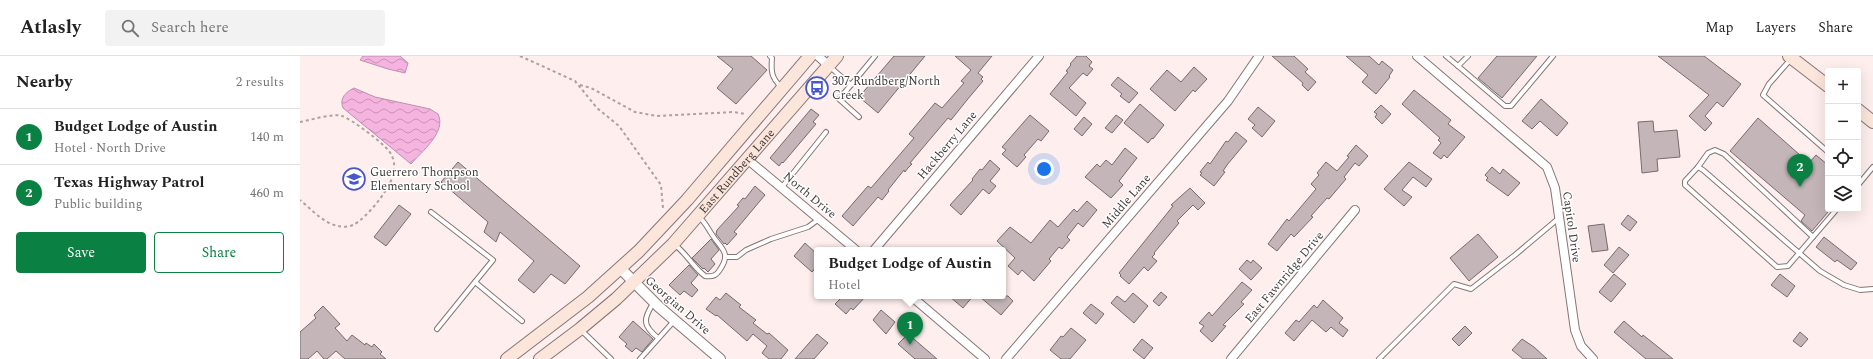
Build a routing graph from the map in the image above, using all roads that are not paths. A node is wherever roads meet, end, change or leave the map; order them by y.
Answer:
1 (770, 56) edge
2 (810, 56) edge
3 (818, 56) edge
4 (837, 56) edge
5 (875, 56) edge
6 (1039, 56) edge
7 (1259, 56) edge
8 (1417, 56) edge
9 (1446, 56) edge
10 (1468, 56) edge
11 (1553, 56) edge
12 (1790, 57) edge
13 (828, 65) junction
14 (1458, 66) junction
15 (1825, 84) edge
16 (851, 85) junction
17 (782, 88) junction
18 (1861, 112) edge
19 (860, 117) dead end
20 (1873, 122) edge
21 (826, 132) dead end
22 (1825, 149) edge
23 (747, 159) junction
24 (1698, 167) junction
25 (1873, 167) edge
26 (1861, 180) edge
27 (782, 187) junction
28 (1356, 210) dead end
29 (431, 212) dead end
30 (1834, 212) edge
31 (698, 216) junction
32 (1559, 218) junction
33 (819, 219) junction
34 (1813, 237) junction
35 (673, 244) junction
36 (852, 247) edge
37 (877, 247) edge
38 (1798, 254) junction
39 (725, 257) junction
40 (621, 269) junction
41 (475, 282) junction
42 (632, 282) junction
43 (1873, 289) edge
44 (915, 299) edge
45 (654, 302) junction
46 (522, 320) dead end
47 (674, 320) junction
48 (437, 329) dead end
49 (580, 329) junction
50 (658, 338) junction
51 (507, 359) edge
52 (540, 359) edge
53 (611, 359) edge
54 (640, 359) edge
55 (720, 359) edge
56 (985, 359) edge
57 (1006, 359) edge
58 (1231, 359) edge
59 (1379, 359) edge
60 (1593, 359) edge

1 - 17 lane
2 - 17 main road, East Rundberg Lane
3 - 13 street
4 - 13 main road, East Rundberg Lane
5 - 16 lane
6 - 37 street, Hackberry Lane
7 - 57 street, Middle Lane
8 - 32 street, Capitol Drive
9 - 14 lane
10 - 14 lane
11 - 14 lane
12 - 15 main road
12 - 22 lane
13 - 16 lane
13 - 23 main road, East Rundberg Lane
16 - 19 lane
17 - 40 main road, East Rundberg Lane
18 - 20 main road
21 - 27 lane
23 - 27 street, North Drive
23 - 31 main road, East Rundberg Lane
24 - 34 lane
24 - 38 lane
24 - 38 lane
25 - 26 lane
27 - 33 street, North Drive
28 - 58 street, East Fawnridge Drive
29 - 41 lane
30 - 34 lane
31 - 35 main road, East Rundberg Lane
31 - 39 lane
32 - 59 lane
32 - 60 street, Capitol Drive
33 - 36 street, North Drive
33 - 39 lane
34 - 38 lane
35 - 39 lane
35 - 42 main road, East Rundberg Lane
38 - 43 lane
40 - 42 street, Georgian Drive
40 - 51 main road, East Rundberg Lane
41 - 46 lane
41 - 48 lane
42 - 45 street, Georgian Drive
42 - 49 main road, East Rundberg Lane
44 - 56 street
45 - 47 street, Georgian Drive
45 - 50 lane
47 - 50 lane
47 - 55 street, Georgian Drive
49 - 52 main road, East Rundberg Lane
49 - 53 lane
50 - 54 lane

